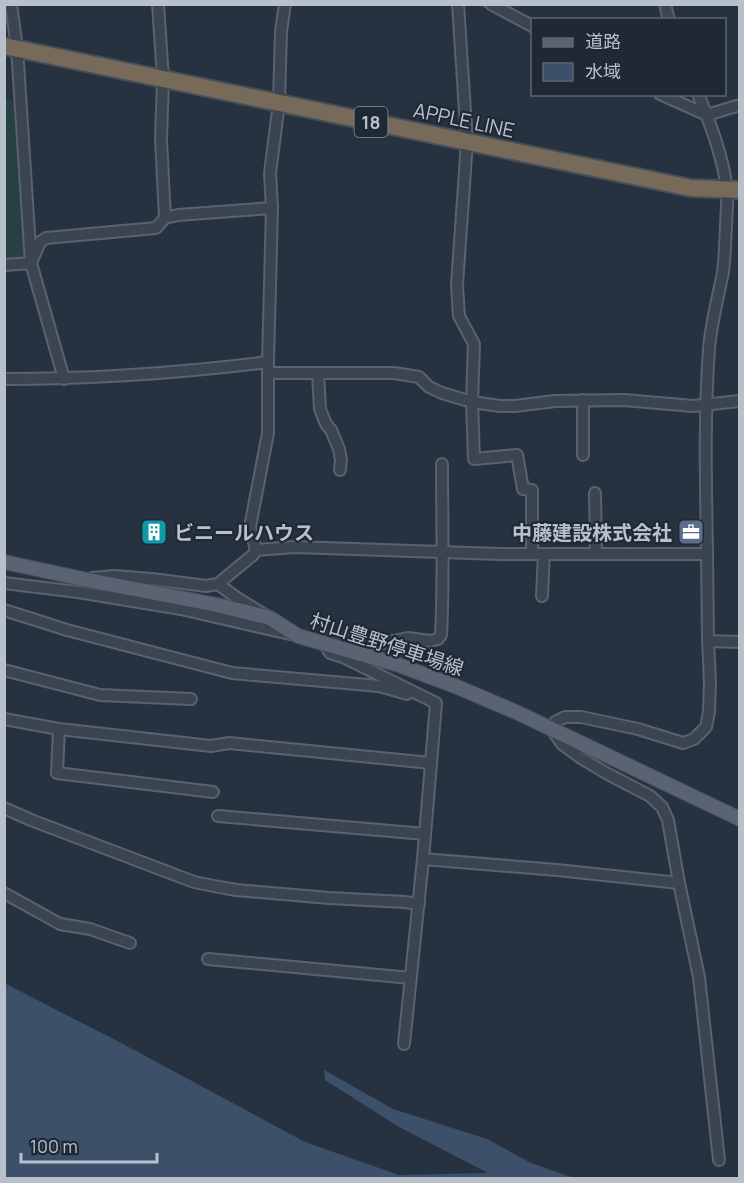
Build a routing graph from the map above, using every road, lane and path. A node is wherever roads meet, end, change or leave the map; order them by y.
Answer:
1 (10, 4) edge
2 (158, 4) edge
3 (285, 4) edge
4 (458, 4) edge
5 (491, 4) edge
6 (504, 7) edge
7 (531, 25) edge
8 (11, 47) edge
9 (163, 79) junction
10 (664, 96) edge
11 (699, 96) edge
12 (279, 103) junction
13 (740, 105) edge
14 (707, 115) junction
15 (468, 142) junction
16 (733, 190) edge
17 (272, 208) junction
18 (165, 218) junction
19 (32, 263) junction
20 (4, 265) edge
21 (268, 368) junction
22 (318, 373) junction
23 (4, 379) edge
24 (64, 379) junction
25 (583, 400) junction
26 (740, 401) edge
27 (472, 402) junction
28 (706, 404) junction
29 (583, 455) dead end
30 (442, 464) dead end
31 (340, 470) dead end
32 (595, 492) dead end
33 (256, 550) junction
34 (444, 552) junction
35 (538, 554) junction
36 (596, 554) junction
37 (707, 554) junction
38 (4, 562) edge
39 (83, 579) junction
40 (4, 583) edge
41 (218, 584) junction
42 (542, 596) dead end
43 (4, 610) edge
44 (270, 618) junction
45 (298, 636) junction
46 (708, 641) junction
47 (740, 642) edge
48 (324, 643) junction
49 (4, 670) edge
50 (191, 699) dead end
51 (436, 703) junction
52 (4, 719) edge
53 (58, 729) junction
54 (554, 731) junction
55 (431, 763) junction
56 (213, 792) dead end
57 (4, 808) edge
58 (218, 816) dead end
59 (740, 819) edge
60 (425, 834) junction
61 (423, 859) junction
62 (679, 883) junction
63 (4, 893) edge
64 (419, 904) junction
65 (130, 943) dead end
66 (208, 958) dead end
67 (411, 978) junction
68 (404, 1044) dead end
69 (719, 1160) dead end

1 - 8 street
2 - 9 street
3 - 12 street
4 - 15 street
5 - 6 street
6 - 7 street
8 - 9 highway, APPLE LINE / 18
8 - 19 street
9 - 12 highway, APPLE LINE / 18
9 - 18 street
10 - 14 street
11 - 14 street
12 - 15 highway, APPLE LINE / 18
12 - 17 street
13 - 14 street
14 - 16 street
15 - 16 highway, APPLE LINE / 18
15 - 27 street
16 - 28 street
17 - 18 street
17 - 21 street
18 - 19 street
19 - 20 street
19 - 24 street
21 - 22 street
21 - 24 street
21 - 33 street
22 - 27 street
22 - 31 street
23 - 24 street
25 - 27 street
25 - 28 street
25 - 29 street
26 - 28 street
27 - 35 street
28 - 37 street
30 - 34 street
32 - 36 street
33 - 34 street
33 - 41 street
34 - 35 street
34 - 48 street
35 - 36 street
35 - 42 street
36 - 37 street
37 - 46 street
38 - 39 main road, 村山豊野停車場線
39 - 41 street
39 - 44 main road, 村山豊野停車場線
40 - 45 street
41 - 44 street
43 - 51 street
44 - 45 main road, 村山豊野停車場線
45 - 48 main road, 村山豊野停車場線
46 - 47 street
46 - 54 street
48 - 51 street
48 - 54 main road, 村山豊野停車場線
49 - 50 street
51 - 55 street
52 - 53 street
53 - 55 street
53 - 56 street
54 - 59 main road, 村山豊野停車場線
54 - 62 street
55 - 60 street
57 - 64 street
58 - 60 street
60 - 61 street
61 - 62 street
61 - 64 street
62 - 69 street
63 - 65 street
64 - 67 street
66 - 67 street
67 - 68 street

